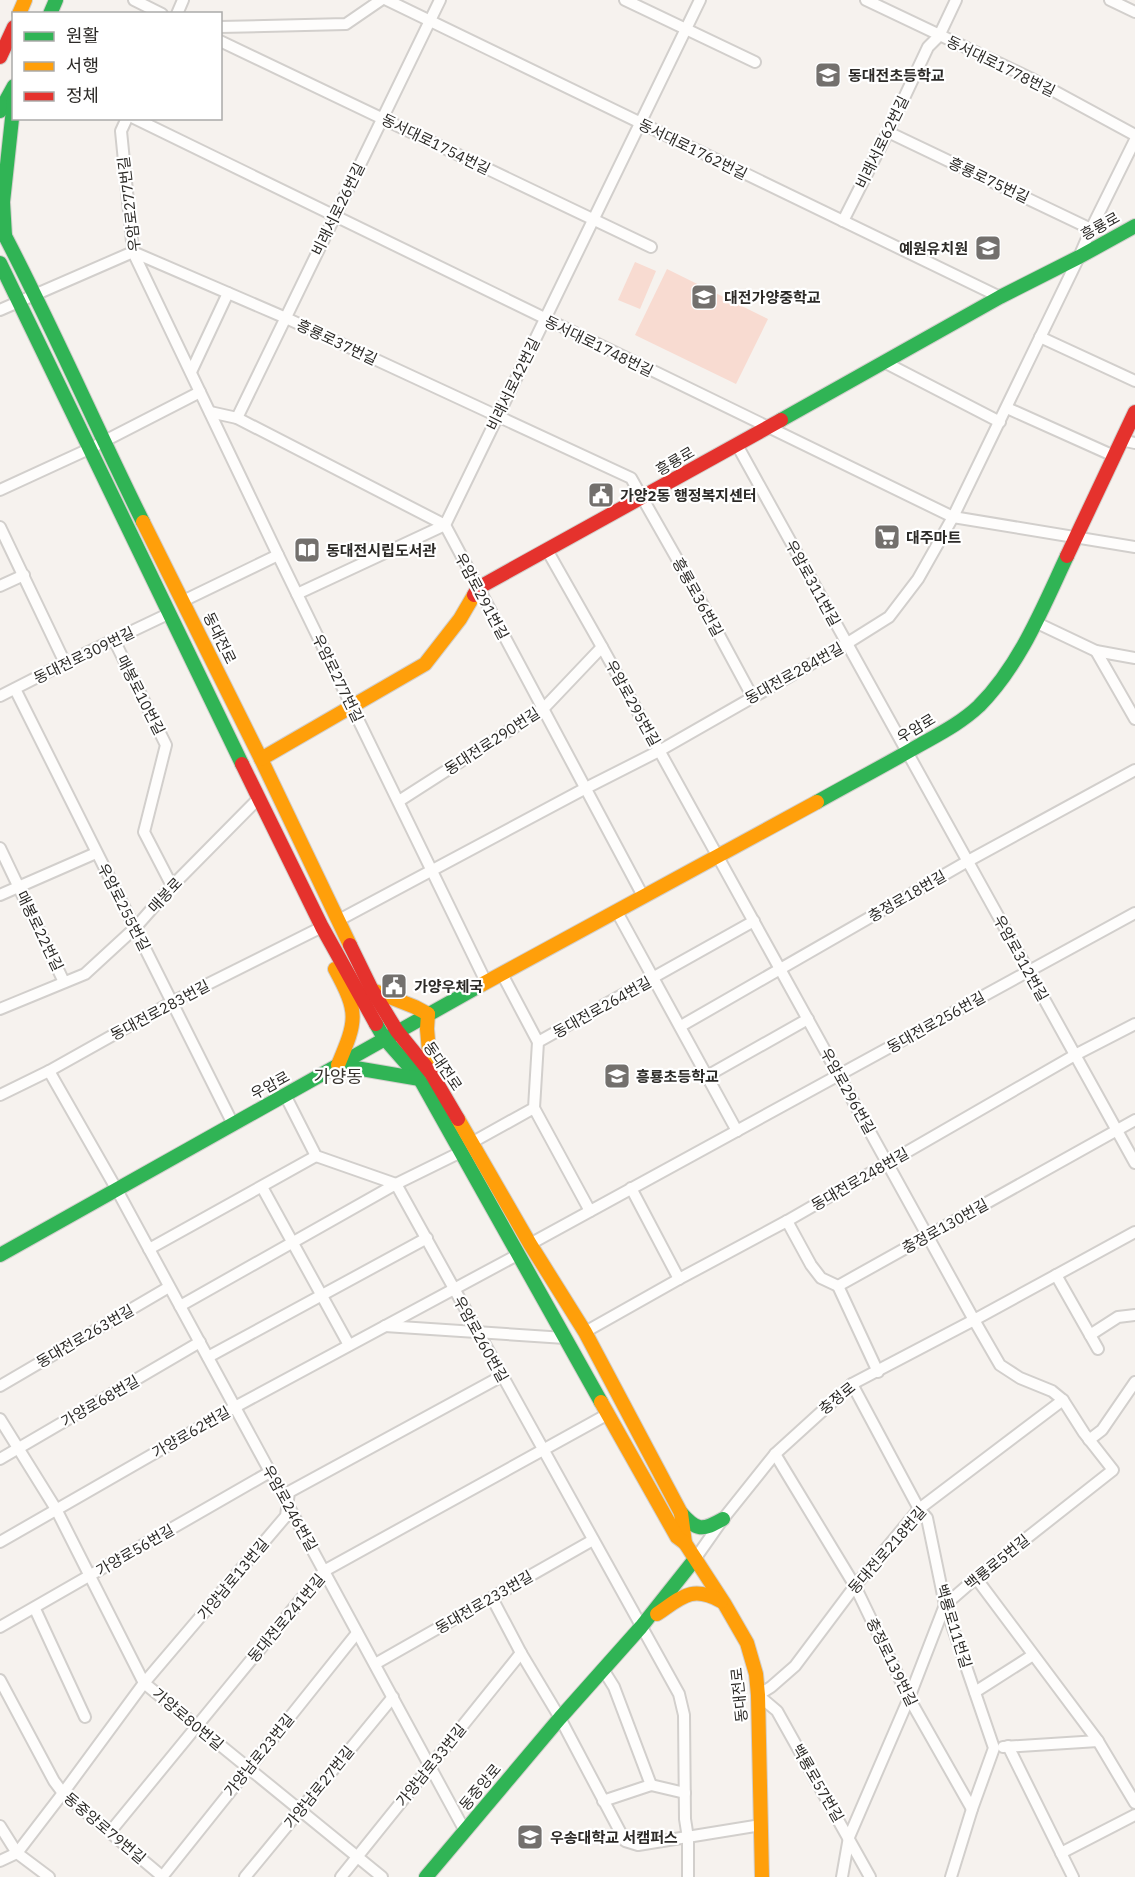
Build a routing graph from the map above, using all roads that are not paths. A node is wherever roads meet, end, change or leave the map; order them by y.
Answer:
1 (134, 0) edge
2 (381, 0) edge
3 (387, 0) edge
4 (440, 0) edge
5 (625, 0) edge
6 (700, 0) edge
7 (866, 0) edge
8 (956, 0) edge
9 (1110, 0) edge
10 (1133, 7) edge
11 (158, 12) edge
12 (430, 21) junction
13 (222, 27) edge
14 (686, 29) junction
15 (12, 31) edge
16 (939, 36) junction
17 (222, 42) edge
18 (0, 57) edge
19 (755, 62) dead end
20 (12, 90) edge
21 (0, 111) edge
22 (12, 119) edge
23 (382, 119) junction
24 (126, 120) edge
25 (138, 120) edge
26 (640, 123) junction
27 (888, 132) junction
28 (1135, 135) edge
29 (1135, 140) edge
30 (335, 217) junction
31 (593, 220) junction
32 (843, 221) junction
33 (1135, 226) edge
34 (1091, 229) junction
35 (3, 231) edge
36 (651, 248) dead end
37 (133, 252) junction
38 (1079, 257) junction
39 (0, 263) edge
40 (228, 293) junction
41 (36, 295) junction
42 (1000, 297) junction
43 (20, 302) junction
44 (0, 310) edge
45 (285, 318) junction
46 (545, 319) junction
47 (1040, 337) junction
48 (884, 362) junction
49 (191, 372) junction
50 (1135, 381) edge
51 (200, 392) junction
52 (1006, 408) junction
53 (210, 412) junction
54 (1135, 412) edge
55 (497, 417) junction
56 (237, 418) junction
57 (1000, 423) junction
58 (768, 428) junction
59 (103, 441) junction
60 (1128, 442) edge
61 (736, 445) junction
62 (89, 449) junction
63 (1114, 456) junction
64 (0, 490) edge
65 (643, 498) junction
66 (953, 517) junction
67 (445, 525) junction
68 (0, 527) edge
69 (1077, 536) junction
70 (1135, 547) edge
71 (547, 550) junction
72 (278, 555) junction
73 (24, 575) junction
74 (0, 586) edge
75 (478, 588) junction
76 (297, 594) junction
77 (183, 601) junction
78 (168, 614) junction
79 (1035, 622) junction
80 (114, 640) junction
81 (846, 644) junction
82 (602, 647) junction
83 (1096, 651) junction
84 (1135, 658) edge
85 (65, 663) junction
86 (15, 689) junction
87 (0, 696) edge
88 (752, 696) junction
89 (353, 707) junction
90 (544, 708) junction
91 (1135, 719) edge
92 (659, 751) junction
93 (908, 752) junction
94 (261, 759) junction
95 (1135, 770) edge
96 (586, 788) junction
97 (258, 799) junction
98 (399, 801) junction
99 (0, 848) edge
100 (96, 853) junction
101 (718, 856) junction
102 (968, 861) junction
103 (433, 871) junction
104 (172, 886) junction
105 (19, 887) junction
106 (0, 895) edge
107 (643, 896) junction
108 (617, 912) junction
109 (1135, 913) edge
110 (339, 920) junction
111 (754, 921) junction
112 (322, 927) junction
113 (135, 928) junction
114 (330, 941) junction
115 (780, 968) junction
116 (1029, 971) junction
117 (502, 974) junction
118 (655, 978) junction
119 (64, 982) junction
120 (486, 982) junction
121 (372, 990) junction
122 (172, 1002) junction
123 (0, 1009) edge
124 (428, 1014) junction
125 (808, 1019) junction
126 (1135, 1024) edge
127 (681, 1026) junction
128 (397, 1031) junction
129 (384, 1038) junction
130 (538, 1042) junction
131 (1075, 1055) junction
132 (338, 1065) junction
133 (49, 1071) junction
134 (839, 1075) junction
135 (425, 1076) junction
136 (707, 1076) junction
137 (0, 1095) edge
138 (285, 1095) junction
139 (534, 1108) junction
140 (1135, 1120) edge
141 (233, 1124) junction
142 (1117, 1130) junction
143 (737, 1131) junction
144 (466, 1148) junction
145 (316, 1156) junction
146 (887, 1163) junction
147 (1135, 1163) edge
148 (396, 1184) junction
149 (261, 1187) junction
150 (631, 1188) junction
151 (117, 1190) junction
152 (590, 1211) junction
153 (787, 1221) junction
154 (1135, 1232) edge
155 (928, 1236) junction
156 (427, 1238) junction
157 (292, 1243) junction
158 (530, 1244) junction
159 (149, 1250) junction
160 (519, 1254) junction
161 (0, 1255) edge
162 (1056, 1275) junction
163 (679, 1279) junction
164 (838, 1286) junction
165 (169, 1287) junction
166 (454, 1289) junction
167 (322, 1294) junction
168 (180, 1306) junction
169 (1135, 1315) edge
170 (974, 1320) junction
171 (385, 1326) junction
172 (477, 1332) junction
173 (585, 1332) junction
174 (1090, 1335) junction
175 (565, 1338) junction
176 (200, 1342) junction
177 (350, 1345) junction
178 (1098, 1349) dead end
179 (208, 1357) junction
180 (878, 1372) junction
181 (502, 1376) junction
182 (1135, 1382) edge
183 (852, 1384) junction
184 (0, 1386) edge
185 (1063, 1400) junction
186 (235, 1407) junction
187 (608, 1414) junction
188 (0, 1419) edge
189 (1089, 1440) junction
190 (17, 1449) junction
191 (543, 1450) junction
192 (775, 1454) junction
193 (0, 1459) edge
194 (270, 1472) junction
195 (287, 1503) junction
196 (56, 1509) junction
197 (919, 1509) junction
198 (681, 1513) junction
199 (723, 1519) junction
200 (593, 1540) junction
201 (0, 1542) edge
202 (685, 1544) junction
203 (695, 1559) junction
204 (324, 1571) junction
205 (89, 1577) junction
206 (976, 1578) junction
207 (855, 1586) junction
208 (492, 1598) junction
209 (724, 1603) junction
210 (945, 1605) junction
211 (35, 1609) junction
212 (645, 1623) junction
213 (0, 1628) edge
214 (357, 1633) junction
215 (521, 1653) junction
216 (1033, 1655) junction
217 (375, 1664) junction
218 (604, 1671) junction
219 (0, 1680) edge
220 (144, 1683) junction
221 (975, 1692) junction
222 (758, 1695) junction
223 (393, 1697) junction
224 (909, 1698) junction
225 (85, 1717) dead end
226 (560, 1718) junction
227 (196, 1726) junction
228 (1098, 1741) junction
229 (1008, 1746) junction
230 (994, 1748) junction
231 (430, 1767) junction
232 (248, 1769) junction
233 (651, 1785) junction
234 (63, 1793) junction
235 (685, 1793) junction
236 (603, 1801) junction
237 (1135, 1803) edge
238 (972, 1809) junction
239 (300, 1811) junction
240 (1135, 1815) edge
241 (762, 1825) junction
242 (0, 1826) edge
243 (465, 1831) junction
244 (110, 1832) junction
245 (849, 1837) junction
246 (688, 1838) junction
247 (17, 1853) junction
248 (1061, 1853) junction
249 (357, 1857) junction
250 (0, 1861) edge
251 (49, 1877) edge
252 (162, 1877) edge
253 (245, 1877) edge
254 (341, 1877) edge
255 (381, 1877) edge
256 (426, 1877) edge
257 (688, 1877) edge
258 (762, 1877) edge
259 (842, 1877) edge
260 (870, 1877) edge
261 (951, 1877) edge
262 (1074, 1877) edge

1 - 11 street
2 - 13 street
3 - 12 street, 동서대로1762번길
4 - 12 street, 비래서로26번길
5 - 14 street
6 - 14 street, 비래서로42번길
7 - 16 street, 동서대로1778번길
8 - 16 street, 비래서로62번길
9 - 10 street
12 - 23 street, 비래서로26번길
12 - 26 street, 동서대로1762번길
14 - 19 street
14 - 26 street, 비래서로42번길
15 - 18 main road
16 - 27 street, 비래서로62번길
16 - 28 street, 동서대로1778번길
17 - 23 street, 동서대로1754번길
20 - 21 main road
22 - 35 main road
23 - 30 street, 비래서로26번길
23 - 31 street, 동서대로1754번길
24 - 37 street, 우암로277번길
25 - 30 street, 동서대로1748번길
26 - 31 street, 비래서로42번길
26 - 32 street, 동서대로1762번길
27 - 32 street, 비래서로62번길
27 - 34 street, 흥룡로75번길
29 - 34 street, 동대전로284번길
30 - 45 street, 비래서로26번길
30 - 46 street, 동서대로1748번길
31 - 36 street, 동서대로1754번길
31 - 46 street, 비래서로42번길
32 - 42 street, 동서대로1762번길
33 - 38 main road, 흥룡로
34 - 38 street, 동대전로284번길
35 - 41 main road, 동대전로
37 - 40 street, 흥룡로37번길
37 - 41 street
37 - 49 street, 우암로277번길
38 - 42 main road, 흥룡로
38 - 47 street, 동대전로284번길
39 - 43 main road, 동대전로
40 - 45 street, 흥룡로37번길
40 - 49 street
41 - 43 street
41 - 59 main road, 동대전로
42 - 48 main road, 흥룡로
43 - 44 street
43 - 62 main road, 동대전로
45 - 55 street, 흥룡로37번길
45 - 56 street, 비래서로26번길
46 - 55 street, 비래서로42번길
46 - 58 street, 동서대로1748번길
47 - 50 street
47 - 52 street, 동대전로284번길
48 - 57 street
48 - 58 main road, 흥룡로
49 - 51 street, 우암로277번길
51 - 53 street, 우암로277번길
51 - 59 street
52 - 57 street, 동대전로284번길
52 - 63 street
53 - 56 street
53 - 72 street, 우암로277번길
54 - 60 main road, 우암로
55 - 65 street, 흥룡로37번길
55 - 67 street, 비래서로42번길
56 - 67 street
57 - 66 street, 동대전로284번길
58 - 61 main road, 흥룡로
58 - 66 street, 동서대로1748번길
59 - 62 street
59 - 77 main road, 동대전로
60 - 63 main road, 우암로
61 - 65 main road, 흥룡로
61 - 81 street, 우암로311번길
62 - 64 street
62 - 78 main road, 동대전로
63 - 69 main road, 우암로
65 - 71 main road, 흥룡로
65 - 88 street, 흥룡로36번길
66 - 69 street, 동서대로1748번길
66 - 81 street, 동대전로284번길
67 - 75 street, 우암로291번길
67 - 76 street
68 - 73 street
69 - 70 street
69 - 79 main road, 우암로
71 - 75 main road, 흥룡로
71 - 82 street, 우암로295번길
72 - 76 street, 우암로277번길
72 - 77 street, 동대전로
73 - 74 street
73 - 85 street
75 - 89 main road
75 - 90 street, 우암로291번길
76 - 89 street, 우암로277번길
77 - 94 main road, 동대전로
78 - 80 street, 동대전로309번길
78 - 97 main road, 동대전로
79 - 83 street
79 - 93 main road, 우암로
80 - 85 street, 동대전로309번길
80 - 104 street, 매봉로10번길
81 - 88 street, 동대전로284번길
81 - 93 street, 우암로311번길
82 - 90 street, 동대전로290번길
82 - 92 street, 우암로295번길
83 - 84 street
83 - 91 street
85 - 86 street, 동대전로309번길
86 - 87 street, 동대전로309번길
86 - 100 street, 우암로255번길
88 - 92 street, 동대전로284번길
89 - 94 main road
89 - 98 street, 우암로277번길
90 - 96 street, 우암로291번길
90 - 98 street, 동대전로290번길
92 - 96 street, 동대전로284번길
92 - 101 street, 우암로295번길
93 - 101 main road, 우암로
93 - 102 street, 우암로312번길
94 - 110 main road, 동대전로
95 - 102 street, 충정로18번길
96 - 103 street, 동대전로284번길
96 - 107 street, 우암로291번길
97 - 104 street, 매봉로
97 - 112 main road, 동대전로
98 - 103 street, 우암로277번길
99 - 105 street, 매봉로22번길
100 - 105 street
100 - 113 street, 우암로255번길
101 - 107 main road, 우암로
101 - 111 street, 우암로296번길
102 - 115 street, 충정로18번길
102 - 116 street, 우암로312번길
103 - 110 street, 동대전로284번길
103 - 120 street, 우암로277번길
104 - 113 street, 매봉로
105 - 106 street
105 - 119 street, 매봉로22번길
107 - 108 main road, 우암로
108 - 117 main road, 우암로
108 - 118 street
109 - 116 street, 동대전로256번길
110 - 121 main road, 동대전로
111 - 115 street, 우암로296번길
111 - 118 street, 동대전로264번길
112 - 114 main road, 동대전로
112 - 122 street, 동대전로283번길
113 - 119 street, 매봉로
113 - 122 street, 우암로255번길
114 - 129 main road, 동대전로
114 - 132 main road
115 - 125 street, 우암로296번길
115 - 127 street, 충정로18번길
116 - 131 street, 우암로312번길
116 - 134 street, 동대전로256번길
117 - 120 main road, 우암로
117 - 130 street
118 - 127 street
118 - 130 street, 동대전로264번길
119 - 123 street, 매봉로
120 - 124 main road, 우암로
121 - 124 main road
121 - 128 main road, 동대전로
122 - 133 street, 동대전로283번길
122 - 141 street, 우암로255번길
124 - 128 main road, 우암로
124 - 135 main road
125 - 134 street, 우암로296번길
125 - 136 street
126 - 131 street, 동대전로248번길
127 - 136 street
128 - 129 main road, 우암로
128 - 135 main road, 동대전로
129 - 132 main road, 우암로
129 - 135 main road, 동대전로
130 - 139 street, 동대전로264번길
131 - 142 street, 우암로312번길
131 - 146 street, 동대전로248번길
132 - 135 main road
132 - 138 main road, 우암로
133 - 137 street, 동대전로283번길
133 - 151 street
134 - 143 street, 동대전로256번길
134 - 146 street, 우암로296번길
135 - 144 main road, 동대전로
136 - 143 street
138 - 141 main road, 우암로
138 - 145 street
139 - 144 street
139 - 152 street
140 - 142 street, 충정로130번길
141 - 151 main road, 우암로
142 - 147 street, 우암로312번길
142 - 155 street, 충정로130번길
143 - 150 street, 동대전로256번길
144 - 148 street
144 - 158 main road, 동대전로
144 - 160 main road, 동대전로
145 - 148 street
145 - 149 street
146 - 153 street, 동대전로248번길
146 - 155 street, 우암로296번길
148 - 156 street, 우암로260번길
148 - 157 street
149 - 157 street
149 - 159 street
150 - 152 street, 동대전로256번길
150 - 163 street
151 - 159 street, 우암로246번길
151 - 161 main road, 우암로
152 - 158 street, 동대전로256번길
153 - 163 street, 동대전로248번길
153 - 164 street
154 - 162 street, 충정로
155 - 164 street, 충정로130번길
155 - 170 street, 우암로296번길
156 - 166 street, 우암로260번길
156 - 167 street
157 - 167 street
157 - 168 street
158 - 173 main road, 동대전로
159 - 165 street, 우암로246번길
160 - 166 street, 가양로62번길
160 - 175 main road, 동대전로
162 - 170 street, 충정로
162 - 174 street
163 - 173 street, 동대전로248번길
164 - 180 street
165 - 168 street, 우암로246번길
165 - 184 street, 동대전로263번길
166 - 171 street, 가양로62번길
166 - 172 street, 우암로260번길
167 - 177 street
167 - 179 street
168 - 176 street, 우암로246번길
169 - 174 street
170 - 180 street, 충정로
170 - 185 street, 백룡로5번길
171 - 172 street
171 - 177 street, 가양로62번길
172 - 175 street
172 - 181 street, 우암로260번길
173 - 198 main road, 동대전로
174 - 178 street
175 - 187 main road, 동대전로
176 - 179 street, 우암로246번길
176 - 190 street, 가양로68번길
177 - 186 street, 가양로62번길
179 - 186 street, 우암로246번길
180 - 183 street, 충정로
181 - 191 street, 우암로260번길
181 - 195 street, 가양남로13번길
182 - 189 street
183 - 192 street, 충정로
183 - 197 street, 백룡로11번길
185 - 189 street, 백룡로5번길
185 - 197 street, 동대전로218번길
186 - 194 street, 우암로246번길
186 - 196 street, 가양로62번길
187 - 191 street, 동대전로241번길
187 - 202 main road, 동대전로
188 - 190 street, 가양로80번길
189 - 206 street, 백룡로5번길
190 - 193 street, 가양로68번길
190 - 196 street, 가양로80번길
191 - 200 street, 우암로260번길
191 - 204 street, 동대전로241번길
192 - 199 street, 충정로
192 - 207 street, 충정로139번길
194 - 195 street, 우암로246번길
194 - 205 street, 가양로56번길
195 - 204 street, 우암로246번길
195 - 220 street, 가양남로13번길
196 - 201 street, 가양로62번길
196 - 205 street, 가양로80번길
197 - 207 street, 동대전로218번길
197 - 210 street, 백룡로11번길
198 - 199 main road
198 - 202 main road, 동대전로
199 - 203 street, 충정로
200 - 208 street, 동대전로233번길
200 - 212 street, 우암로260번길
202 - 203 main road, 동대전로
203 - 209 main road, 동대전로
203 - 212 main road, 동중앙로
204 - 214 street, 우암로246번길
204 - 227 street, 동대전로241번길
205 - 211 street, 가양로56번길
205 - 220 street, 가양로80번길
206 - 210 street, 백룡로5번길
206 - 216 street
207 - 222 street, 동대전로218번길
207 - 224 street, 충정로139번길
208 - 215 street
208 - 217 street, 동대전로233번길
209 - 212 main road
209 - 222 main road, 동대전로
210 - 221 street, 백룡로11번길
210 - 224 street, 백룡로5번길
211 - 213 street, 가양로56번길
211 - 225 street
212 - 218 main road, 동중앙로
212 - 235 street, 우암로260번길
214 - 217 street, 우암로246번길
214 - 232 street, 가양남로23번길
215 - 226 street
215 - 231 street, 가양남로33번길
216 - 221 street
216 - 228 street
217 - 223 street, 우암로246번길
218 - 226 main road, 동중앙로
218 - 233 street
219 - 234 street, 동중앙로79번길
220 - 227 street, 가양로80번길
220 - 234 street, 가양남로13번길
221 - 230 street, 백룡로11번길
222 - 241 main road, 동대전로
222 - 245 street, 백룡로57번길
223 - 231 street, 우암로246번길
223 - 239 street, 가양남로27번길
224 - 238 street, 충정로139번길
224 - 245 street, 백룡로5번길
226 - 236 street
226 - 243 main road, 동중앙로
227 - 232 street, 가양로80번길
227 - 244 street, 동대전로241번길
228 - 229 street
228 - 237 street
229 - 230 street
229 - 248 street
230 - 238 street
231 - 243 street, 우암로246번길
231 - 249 street, 가양남로33번길
232 - 239 street, 가양로80번길
232 - 252 street, 가양남로23번길
233 - 235 street
233 - 236 street
234 - 244 street, 동중앙로79번길
234 - 247 street, 가양남로13번길
235 - 246 street, 우암로260번길
236 - 246 street
238 - 261 street
239 - 249 street, 가양로80번길
239 - 253 street, 가양남로27번길
240 - 248 street
241 - 246 street
241 - 258 main road, 동대전로
242 - 247 street
243 - 256 main road, 동중앙로
244 - 252 street, 동중앙로79번길
245 - 259 street, 백룡로5번길
245 - 260 street, 백룡로57번길
246 - 257 street, 우암로260번길
247 - 250 street
247 - 251 street
248 - 262 street
249 - 254 street, 가양남로33번길
249 - 255 street, 가양로80번길

